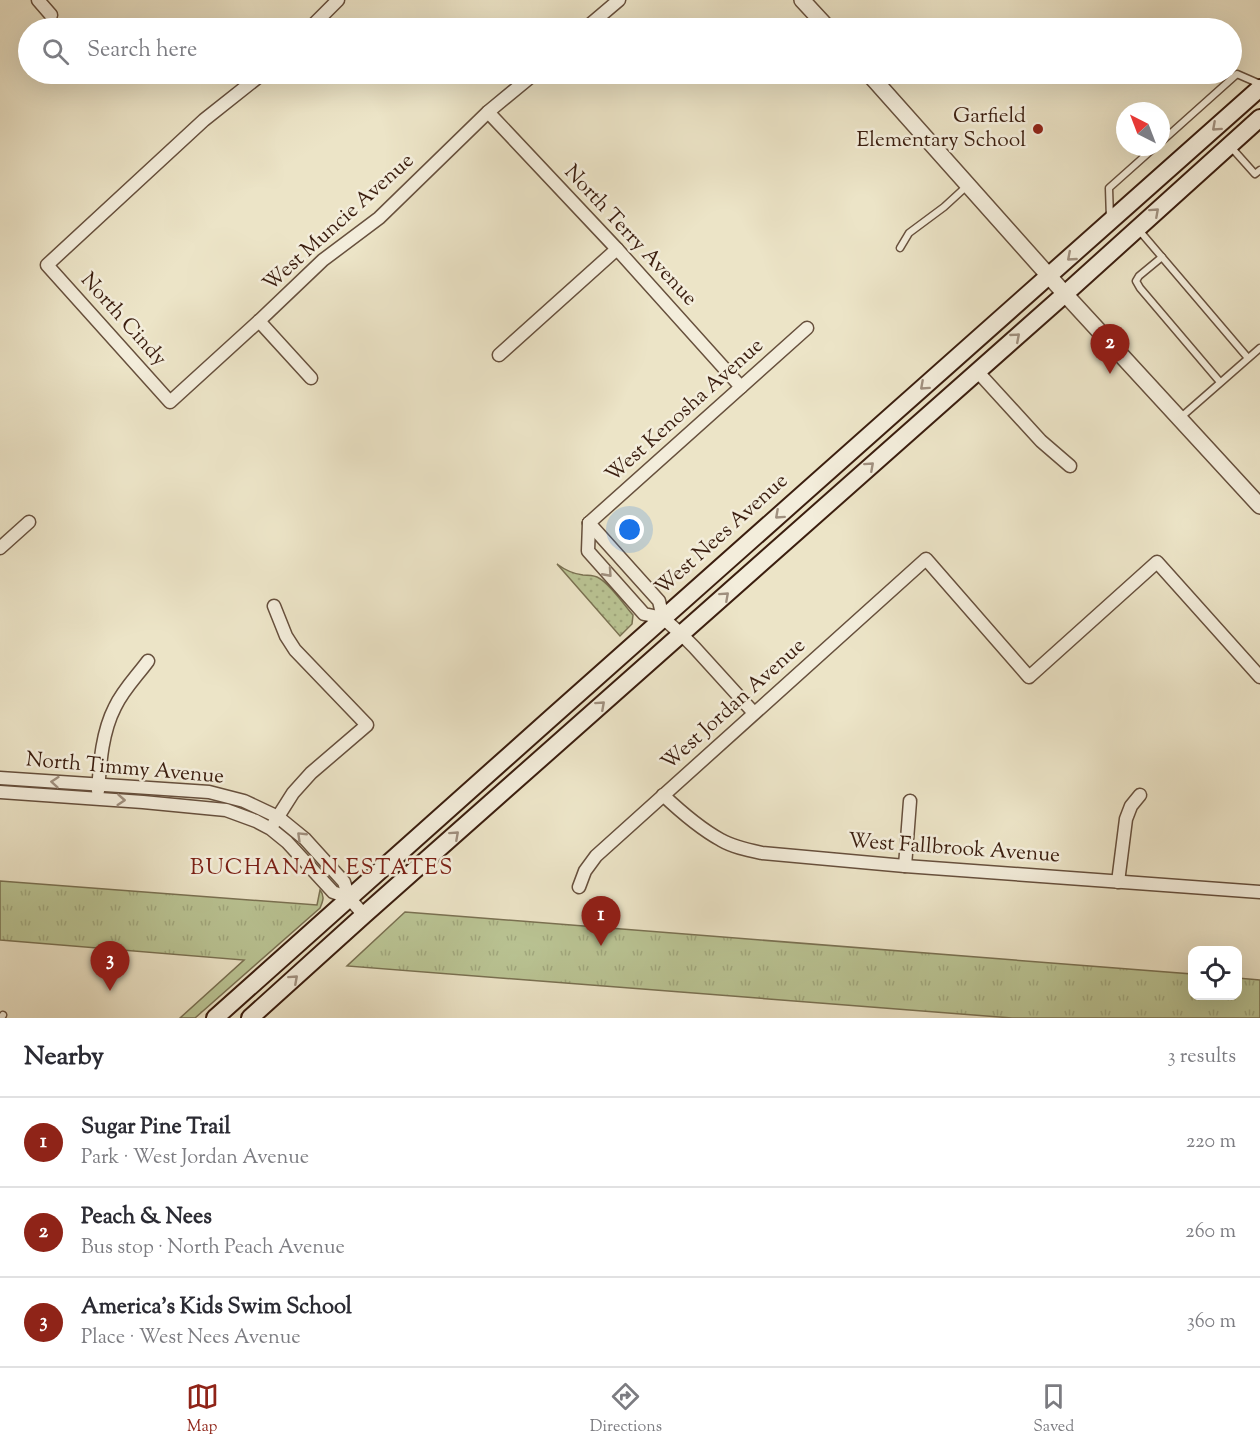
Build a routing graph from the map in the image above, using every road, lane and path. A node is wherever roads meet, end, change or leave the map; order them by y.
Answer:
1 (38, 0) edge
2 (338, 0) edge
3 (619, 0) edge
4 (802, 0) edge
5 (51, 15) dead end
6 (320, 18) edge
7 (598, 18) edge
8 (819, 18) edge
9 (1242, 77) edge
10 (249, 84) edge
11 (522, 84) edge
12 (878, 84) edge
13 (1226, 84) edge
14 (1260, 86) edge
15 (488, 112) junction
16 (1260, 118) edge
17 (1170, 134) edge
18 (1230, 145) junction
19 (1145, 156) edge
20 (1258, 175) edge
21 (968, 184) junction
22 (1110, 222) junction
23 (1137, 228) junction
24 (900, 248) dead end
25 (617, 249) junction
26 (1162, 257) junction
27 (1049, 276) junction
28 (1065, 294) junction
29 (259, 321) junction
30 (807, 328) dead end
31 (1260, 348) edge
32 (499, 355) dead end
33 (1248, 358) junction
34 (977, 371) junction
35 (311, 378) dead end
36 (1220, 382) junction
37 (741, 387) junction
38 (170, 402) joint
39 (1180, 418) junction
40 (1071, 466) dead end
41 (1260, 506) edge
42 (29, 522) dead end
43 (589, 522) junction
44 (0, 548) edge
45 (274, 606) dead end
46 (663, 618) junction
47 (681, 634) junction
48 (148, 661) dead end
49 (1260, 677) edge
50 (754, 713) junction
51 (0, 777) edge
52 (99, 785) junction
53 (0, 792) edge
54 (663, 795) junction
55 (1140, 795) dead end
56 (98, 799) junction
57 (909, 801) dead end
58 (278, 817) junction
59 (270, 829) junction
60 (905, 866) junction
61 (1118, 882) junction
62 (579, 887) dead end
63 (1260, 892) edge
64 (349, 898) junction
65 (364, 915) junction
66 (284, 957) junction
67 (215, 1018) edge
68 (232, 1018) edge
69 (250, 1018) edge

1 - 5 street
2 - 6 street
3 - 7 street
4 - 8 street
9 - 14 lane
10 - 38 street, North Cindy
11 - 15 street, West Muncie Avenue
12 - 21 street
13 - 17 lane
14 -> 22 main road, West Nees Avenue
15 - 25 street, North Terry Avenue
15 - 29 street, West Muncie Avenue
16 - 18 main road
18 - 20 lane
23 -> 18 main road
19 - 22 lane
21 - 24 lane
21 - 27 street
22 -> 27 main road, West Nees Avenue
23 - 26 lane
23 - 28 main road
25 - 32 street
25 - 37 street, North Terry Avenue
26 - 33 lane
26 - 36 lane
27 - 28 street
27 -> 46 main road, West Nees Avenue
34 -> 28 main road
28 - 39 street
29 - 35 street
29 - 38 street, West Muncie Avenue
30 - 37 street, West Kenosha Avenue
31 - 33 lane
33 - 36 lane
34 - 40 street
47 -> 34 main road
36 - 39 lane
37 - 43 street, West Kenosha Avenue
39 - 41 street
42 - 44 street
43 - 46 street
43 -> 46 street
45 - 58 street
46 - 47 street
46 - 64 main road, West Nees Avenue
47 - 50 street
65 -> 47 main road
48 - 52 street
49 - 50 street, West Jordan Avenue
50 - 54 street, West Jordan Avenue
52 -> 51 street, North Timmy Avenue
52 - 56 street
52 - 58 street, North Timmy Avenue
53 - 56 street, North Timmy Avenue
54 - 60 street, West Fallbrook Avenue
54 - 62 street, West Jordan Avenue
55 - 61 street
56 -> 59 street, North Timmy Avenue
57 - 60 street
58 - 59 street
64 -> 58 street, North Timmy Avenue
59 - 64 street, North Timmy Avenue
60 - 61 street, West Fallbrook Avenue
61 - 63 street, West Fallbrook Avenue
64 - 65 street, North Timmy Avenue
64 - 66 main road, West Nees Avenue
69 -> 65 main road
66 - 67 main road, West Nees Avenue
66 - 68 main road

